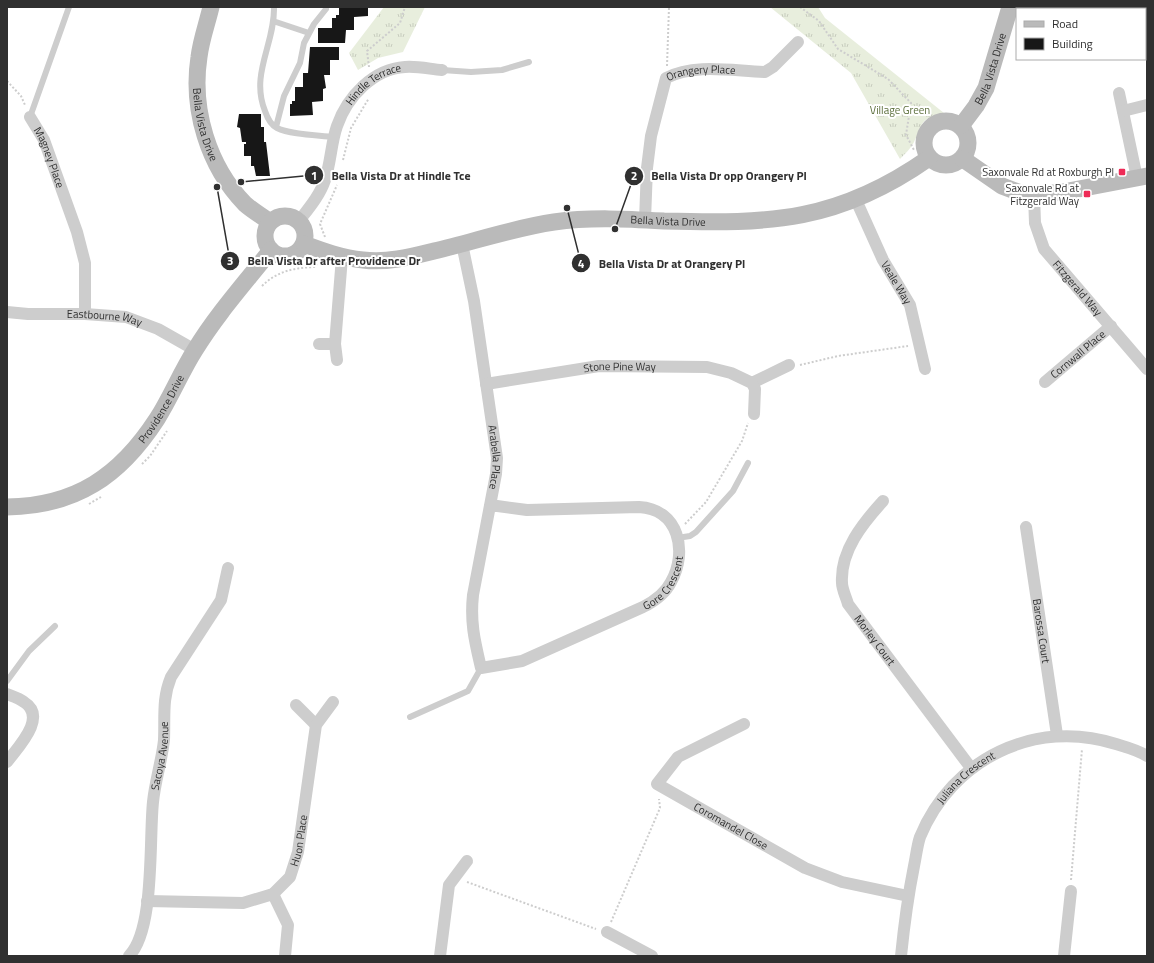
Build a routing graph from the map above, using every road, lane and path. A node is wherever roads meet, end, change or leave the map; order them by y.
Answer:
1 (69, 7) edge
2 (211, 7) edge
3 (274, 7) edge
4 (405, 7) edge
5 (669, 7) edge
6 (800, 7) edge
7 (1010, 7) edge
8 (326, 9) dead end
9 (273, 20) junction
10 (309, 33) junction
11 (798, 42) dead end
12 (529, 62) dead end
13 (368, 67) dead end
14 (442, 70) joint
15 (666, 78) junction
16 (7, 81) edge
17 (1119, 93) dead end
18 (370, 96) dead end
19 (1147, 105) edge
20 (1123, 111) junction
21 (30, 117) junction
22 (961, 126) junction
23 (276, 127) junction
24 (334, 138) junction
25 (963, 159) junction
26 (926, 161) junction
27 (342, 166) dead end
28 (1142, 177) edge
29 (338, 181) dead end
30 (1034, 195) junction
31 (856, 200) junction
32 (645, 220) junction
33 (299, 221) junction
34 (270, 222) junction
35 (325, 236) dead end
36 (304, 244) junction
37 (462, 244) junction
38 (271, 250) junction
39 (342, 257) junction
40 (7, 312) edge
41 (86, 314) junction
42 (1111, 326) junction
43 (319, 344) dead end
44 (335, 344) junction
45 (919, 344) junction
46 (194, 350) junction
47 (337, 360) dead end
48 (789, 365) joint
49 (924, 369) dead end
50 (1147, 369) edge
51 (1045, 382) dead end
52 (752, 383) junction
53 (486, 384) junction
54 (754, 414) joint
55 (748, 462) dead end
56 (883, 501) dead end
57 (490, 505) junction
58 (7, 507) edge
59 (1026, 527) dead end
60 (677, 535) junction
61 (228, 568) dead end
62 (55, 626) dead end
63 (481, 668) junction
64 (7, 681) edge
65 (7, 694) edge
66 (333, 702) dead end
67 (296, 705) dead end
68 (410, 717) dead end
69 (744, 724) dead end
70 (316, 725) junction
71 (1057, 736) junction
72 (1083, 736) junction
73 (1146, 751) edge
74 (7, 762) edge
75 (971, 768) junction
76 (658, 784) junction
77 (467, 861) dead end
78 (457, 874) junction
79 (1071, 892) joint
80 (273, 894) junction
81 (908, 896) junction
82 (147, 900) junction
83 (606, 932) junction
84 (129, 956) edge
85 (285, 956) edge
86 (440, 956) edge
87 (652, 956) edge
88 (901, 956) edge
89 (1064, 956) edge

1 - 21 lane, Magney Place
2 - 34 street, Bella Vista Drive
3 - 9 lane
4 - 13 path
5 - 15 path
6 - 26 path
7 - 22 street, Bella Vista Drive
8 - 10 lane
9 - 10 lane
9 - 23 lane
10 - 23 lane
11 - 15 street, Orangery Place
12 - 14 lane, Hindle Terrace
14 - 24 street, Hindle Terrace
15 - 32 street, Orangery Place
16 - 21 path
17 - 20 street
18 - 27 path
19 - 20 street
20 - 28 street
21 - 41 street, Magney Place
22 - 25 street
22 - 26 street
23 - 24 lane
24 - 33 street, Hindle Terrace
25 - 26 street
25 - 30 street
26 - 31 street, Bella Vista Drive
28 - 30 street
29 - 35 path
30 - 42 street, Fitzgerald Way
31 - 32 street, Bella Vista Drive
31 - 45 street, Veale Way
32 - 37 street, Bella Vista Drive
33 - 34 street
33 - 36 street
34 - 38 street
36 - 38 street
36 - 39 street, Bella Vista Drive
37 - 39 street, Bella Vista Drive
37 - 53 street, Arabella Place
38 - 46 street, Providence Drive
39 - 44 street
40 - 41 street, Eastbourne Way
41 - 46 street, Eastbourne Way
42 - 50 street, Fitzgerald Way
42 - 51 street, Cornwall Place
43 - 44 street
44 - 47 street
45 - 48 path
45 - 49 street, Veale Way
46 - 58 street, Providence Drive
48 - 52 street
52 - 53 street, Stone Pine Way
52 - 54 street
53 - 57 street, Arabella Place
54 - 60 path
55 - 60 lane
56 - 75 street, Morley Court
57 - 60 street
57 - 63 street, Arabella Place
59 - 71 street, Barossa Court
60 - 63 street, Gore Crescent
61 - 82 street, Sacoya Avenue
62 - 64 lane
63 - 68 lane
65 - 74 street
66 - 70 street, Huon Place
67 - 70 street
69 - 76 street
70 - 80 street, Huon Place
71 - 72 street, Juliana Crescent
71 - 75 street, Juliana Crescent
72 - 73 street, Juliana Crescent
72 - 79 path
75 - 81 street, Juliana Crescent
76 - 81 street, Coromandel Close
76 - 83 path
77 - 78 street
78 - 83 path
78 - 86 street
79 - 89 street
80 - 82 street, Huon Place
80 - 85 street
81 - 88 street, Juliana Crescent
82 - 84 street, Sacoya Avenue
83 - 87 street

